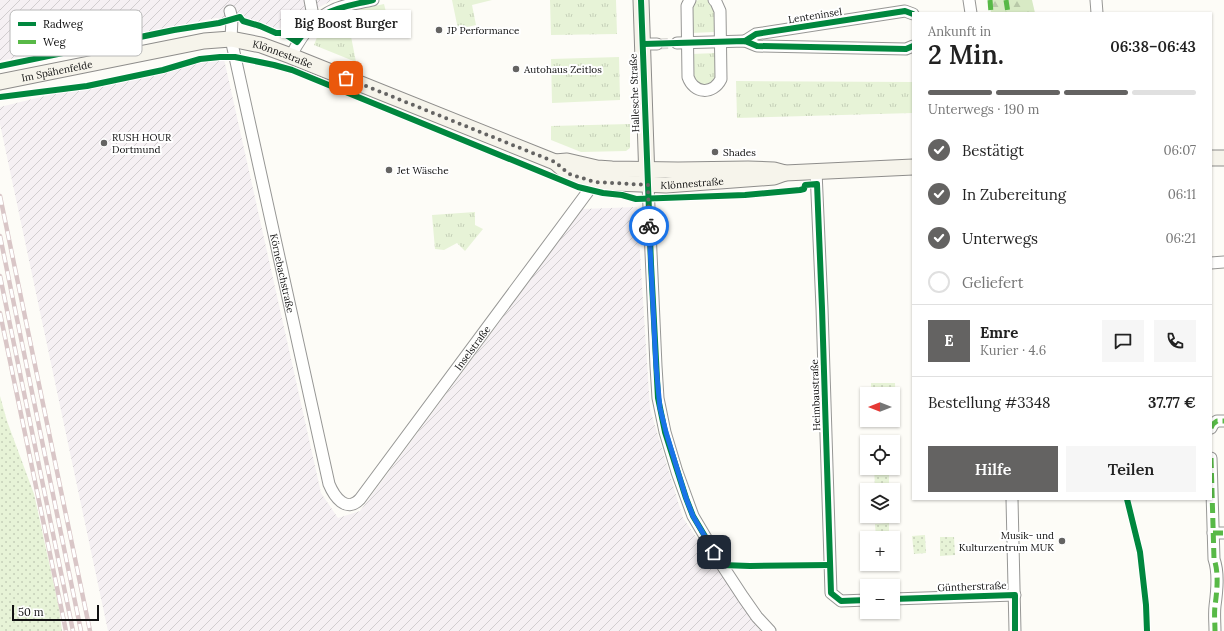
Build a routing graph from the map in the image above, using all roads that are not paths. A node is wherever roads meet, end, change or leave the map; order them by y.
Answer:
1 (310, 0) edge
2 (373, 0) edge
3 (641, 0) edge
4 (690, 0) edge
5 (714, 0) edge
6 (969, 0) edge
7 (1096, 0) edge
8 (230, 11) dead end
9 (971, 12) edge
10 (1097, 12) edge
11 (912, 14) edge
12 (314, 21) junction
13 (231, 39) junction
14 (720, 42) junction
15 (745, 42) junction
16 (683, 43) junction
17 (912, 46) edge
18 (142, 53) edge
19 (129, 56) edge
20 (291, 56) junction
21 (0, 82) edge
22 (1212, 158) edge
23 (1224, 158) edge
24 (555, 162) junction
25 (912, 167) edge
26 (816, 171) junction
27 (647, 177) junction
28 (595, 182) junction
29 (1224, 262) edge
30 (1212, 263) edge
31 (1224, 421) edge
32 (1212, 426) edge
33 (1212, 467) edge
34 (1012, 500) edge
35 (344, 503) joint
36 (1219, 533) edge
37 (1015, 595) junction
38 (900, 599) edge
39 (860, 600) edge
40 (770, 631) edge
41 (1015, 631) edge
42 (1216, 631) edge

1 - 12 street
2 - 12 street
3 - 27 main road, Hallesche Straße
4 - 16 street
5 - 14 street
6 - 9 street
7 - 10 street
8 - 13 street, Körnebachstraße
11 - 15 street, Lenteninsel
12 - 20 street
13 - 18 main road, Im Spähenfelde
13 - 20 main road, Klönnestraße
13 - 35 street, Körnebachstraße
14 - 15 street, Lenteninsel
14 - 16 street, Lenteninsel
14 - 16 street
15 - 17 street, Lenteninsel
19 - 21 main road, Im Spähenfelde
20 - 24 main road, Klönnestraße
22 - 23 main road
24 - 27 main road, Klönnestraße
24 - 28 main road, Klönnestraße
25 - 26 main road, Klönnestraße
26 - 27 main road, Klönnestraße
26 - 39 street, Heimbaustraße
27 - 28 main road, Klönnestraße
27 - 40 street
28 - 35 street, Inselstraße
29 - 30 street
31 - 32 street
33 - 36 street
34 - 37 street, Güntherstraße
36 - 42 street
37 - 38 street, Güntherstraße
37 - 41 street, Güntherstraße

